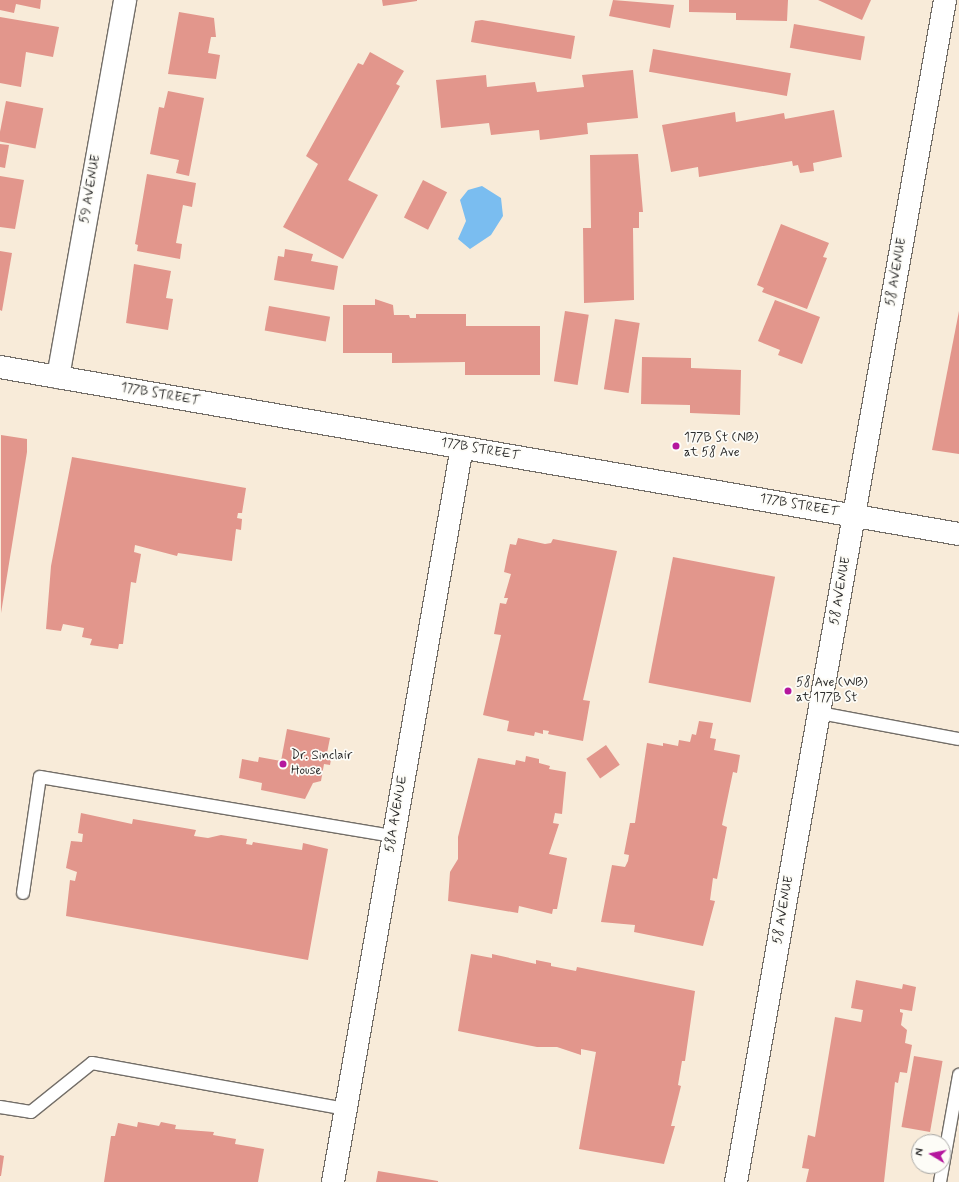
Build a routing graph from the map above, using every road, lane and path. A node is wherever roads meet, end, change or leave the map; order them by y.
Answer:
1 (125, 0) edge
2 (945, 0) edge
3 (0, 367) edge
4 (58, 377) junction
5 (462, 447) junction
6 (854, 516) junction
7 (959, 534) edge
8 (820, 714) junction
9 (959, 739) edge
10 (393, 836) junction
11 (22, 893) dead end
12 (959, 1076) edge
13 (0, 1107) edge
14 (346, 1109) junction
15 (333, 1182) edge
16 (736, 1182) edge
17 (940, 1182) edge

1 - 4 street, 59 AVENUE
2 - 6 street, 58 AVENUE
3 - 4 street, 177B STREET
4 - 5 street, 177B STREET
5 - 6 street, 177B STREET
5 - 10 street, 58A AVENUE
6 - 7 street, 177B STREET
6 - 8 street, 58 AVENUE
8 - 9 lane
8 - 16 street, 58 AVENUE
10 - 11 lane
10 - 14 street, 58A AVENUE
12 - 17 lane
13 - 14 lane
14 - 15 street, 58A AVENUE

